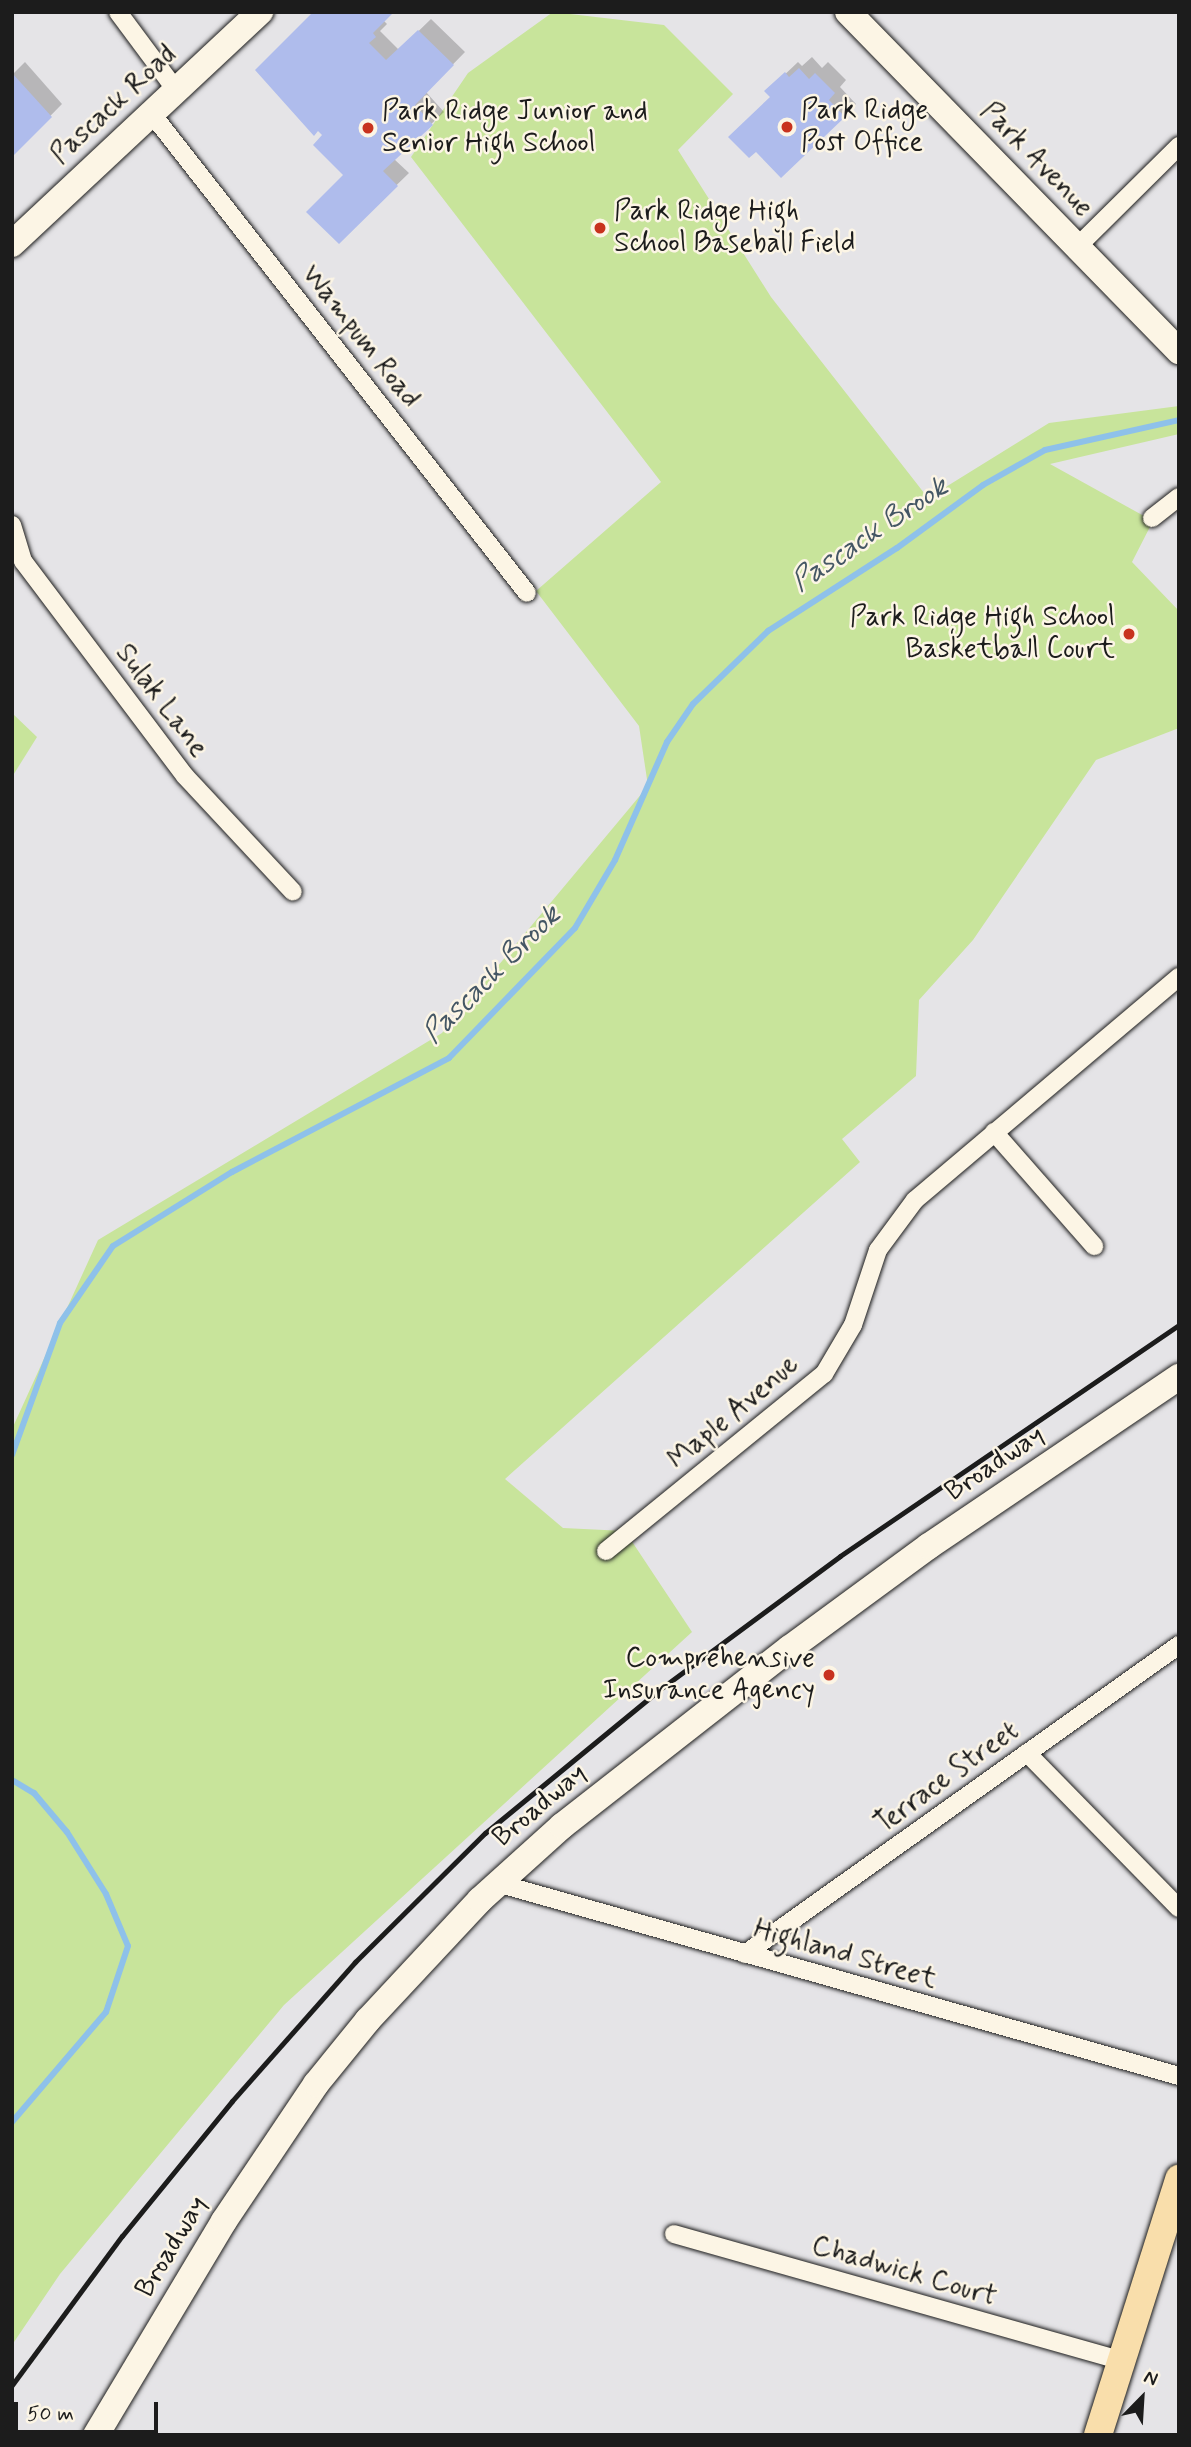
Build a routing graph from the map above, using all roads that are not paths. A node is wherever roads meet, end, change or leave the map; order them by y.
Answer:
1 (118, 12) edge
2 (260, 12) edge
3 (848, 12) edge
4 (176, 90) junction
5 (152, 114) junction
6 (1179, 146) edge
7 (12, 244) edge
8 (1077, 247) junction
9 (1179, 351) edge
10 (1179, 497) edge
11 (1152, 518) dead end
12 (12, 525) edge
13 (527, 593) dead end
14 (293, 892) dead end
15 (1179, 977) edge
16 (994, 1132) junction
17 (1094, 1246) dead end
18 (1179, 1377) edge
19 (606, 1551) dead end
20 (1179, 1644) edge
21 (1027, 1753) junction
22 (497, 1884) junction
23 (1179, 1909) edge
24 (746, 1954) junction
25 (1179, 2076) edge
26 (1179, 2179) edge
27 (674, 2234) dead end
28 (1120, 2360) junction
29 (96, 2435) edge
30 (1098, 2435) edge

1 - 4 street
2 - 4 street, Pascack Road
3 - 8 street, Park Avenue
4 - 5 street, Pascack Road
5 - 7 street, Pascack Road
5 - 13 street, Wampum Road
6 - 8 street
8 - 9 street, Park Avenue
10 - 11 street
12 - 14 street, Sulak Lane
15 - 16 street, Maple Avenue
16 - 17 street
16 - 19 street, Maple Avenue
18 - 22 street, Broadway
20 - 21 street, Terrace Street
21 - 23 street
21 - 24 street, Terrace Street
22 - 24 street, Highland Street
22 - 29 street, Broadway
24 - 25 street, Highland Street
26 - 28 main road
27 - 28 street, Chadwick Court
28 - 30 main road

